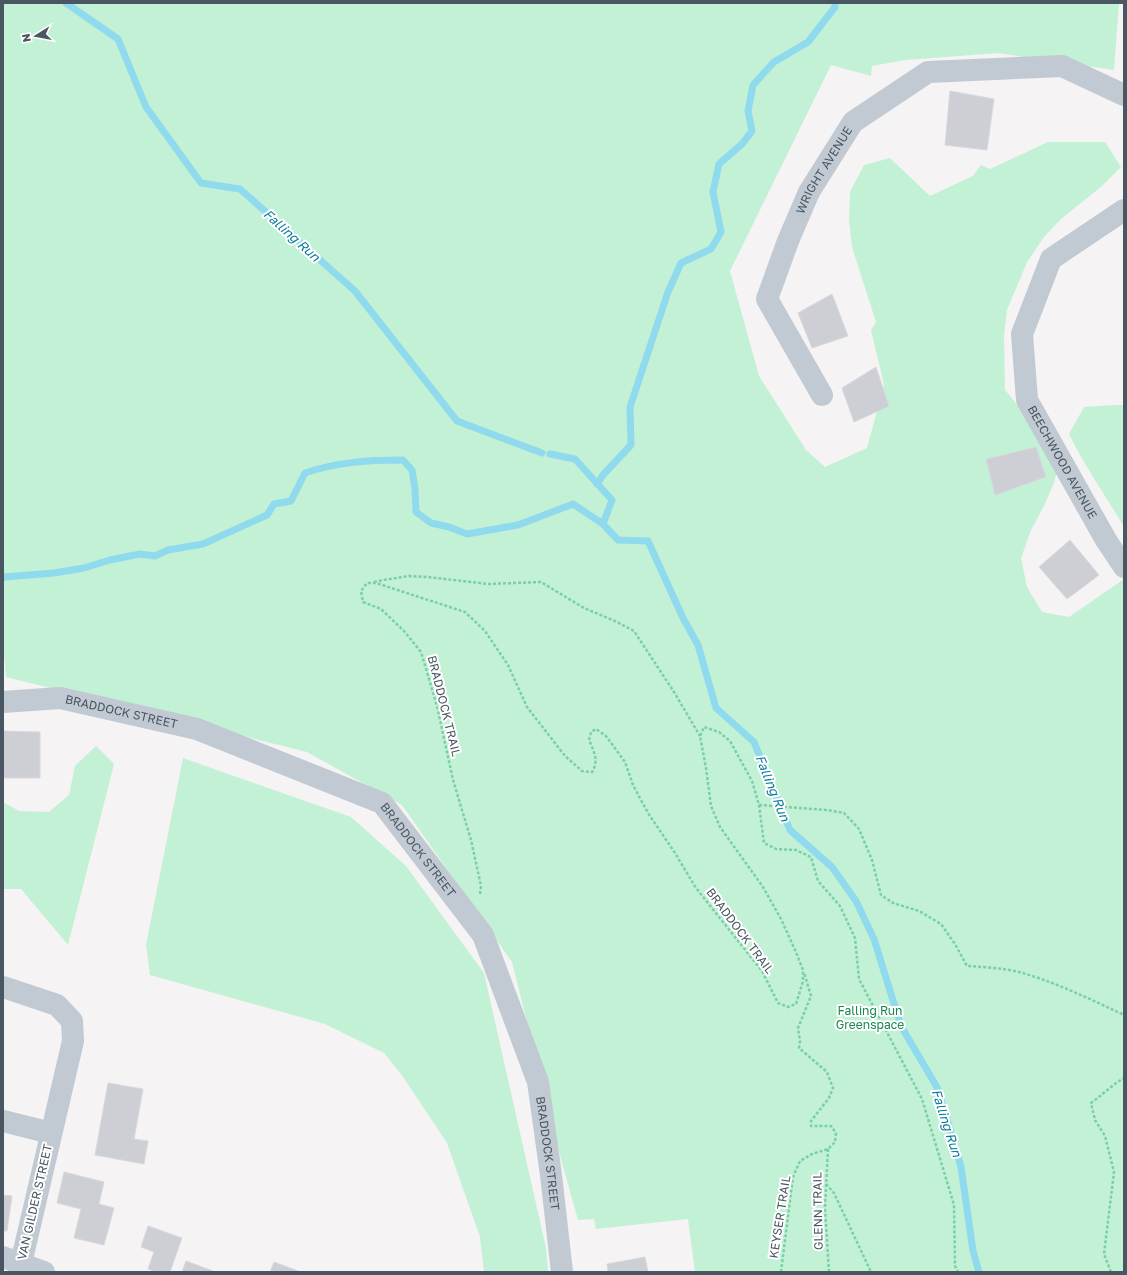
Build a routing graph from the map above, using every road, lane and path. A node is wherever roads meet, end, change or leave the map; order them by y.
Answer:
1 (1124, 95) edge
2 (1124, 210) edge
3 (822, 395) dead end
4 (1124, 567) edge
5 (372, 583) junction
6 (3, 702) edge
7 (700, 736) junction
8 (758, 806) junction
9 (478, 928) junction
10 (803, 970) junction
11 (3, 987) edge
12 (1124, 1015) edge
13 (1124, 1078) edge
14 (3, 1120) edge
15 (52, 1133) junction
16 (828, 1149) junction
17 (826, 1183) junction
18 (14, 1264) edge
19 (44, 1272) edge
20 (562, 1272) edge
21 (780, 1272) edge
22 (829, 1272) edge
23 (871, 1272) edge
24 (958, 1272) edge
25 (1111, 1272) edge

1 - 3 street, WRIGHT AVENUE
2 - 4 street, BEECHWOOD AVENUE
5 - 7 path, BRADDOCK TRAIL
5 - 9 path, BRADDOCK TRAIL
5 - 10 path, BRADDOCK TRAIL
6 - 9 street, BRADDOCK STREET
7 - 8 path
7 - 10 path, BRADDOCK TRAIL
8 - 12 path
8 - 24 path
9 - 20 street, BRADDOCK STREET
10 - 16 path
11 - 15 street, VAN GILDER STREET
13 - 25 path
14 - 15 street
15 - 18 street, VAN GILDER STREET
16 - 17 path, GLENN TRAIL
16 - 21 path, KEYSER TRAIL
17 - 22 path, GLENN TRAIL
17 - 23 path
18 - 19 street

